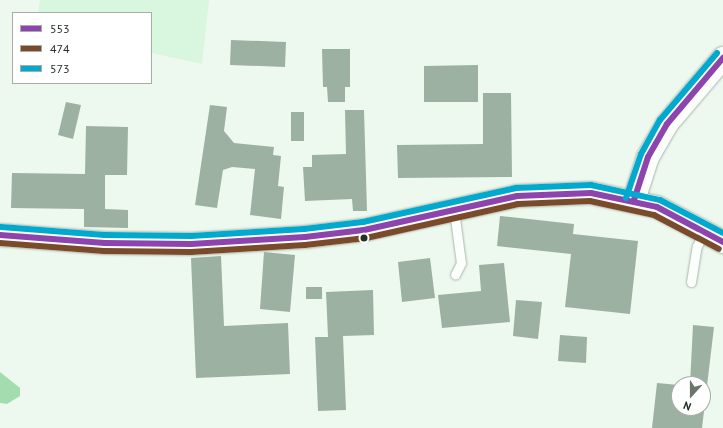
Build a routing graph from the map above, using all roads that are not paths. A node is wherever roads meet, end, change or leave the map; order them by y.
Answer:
1 (723, 58) edge
2 (634, 200) junction
3 (454, 210) junction
4 (704, 230) junction
5 (0, 235) edge
6 (723, 242) edge
7 (455, 275) dead end
8 (691, 282) dead end

1 - 2 main road
2 - 3 main road
2 - 4 main road
3 - 5 main road
3 - 7 lane
4 - 6 main road
4 - 8 lane

